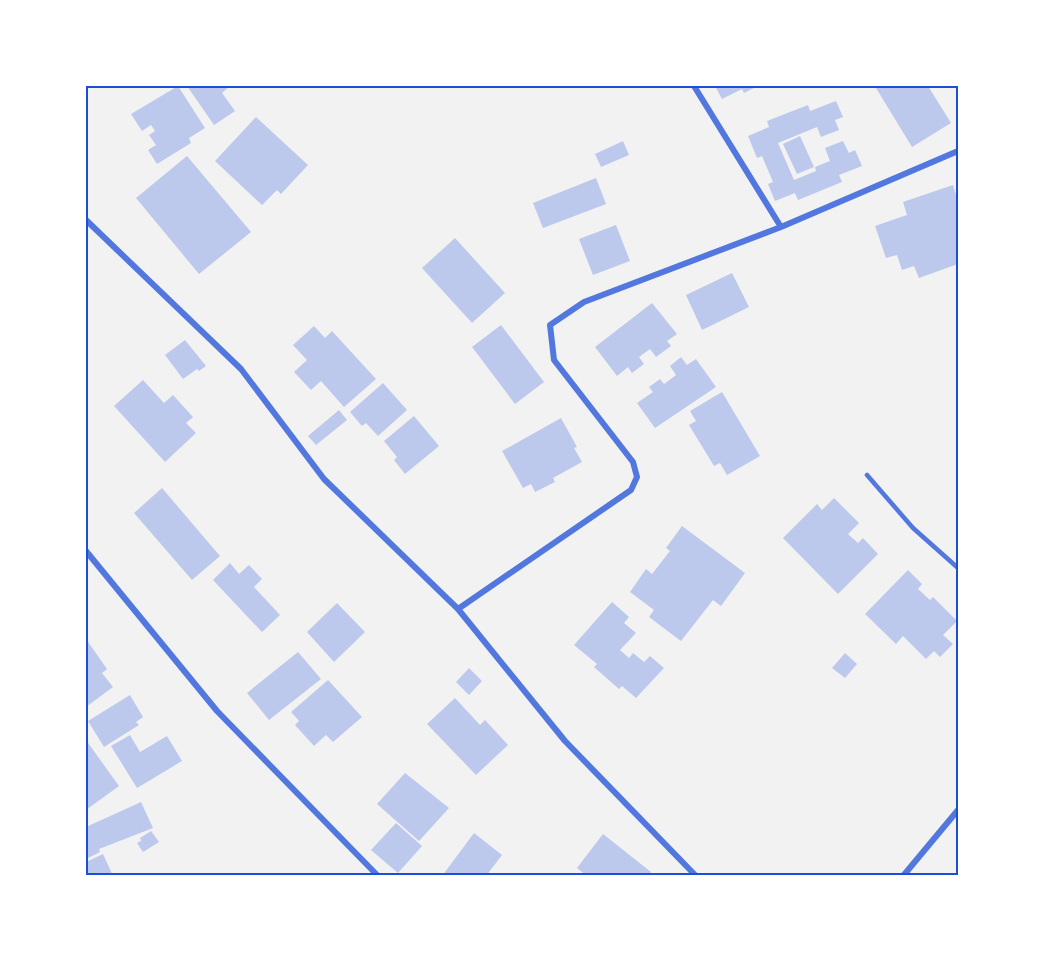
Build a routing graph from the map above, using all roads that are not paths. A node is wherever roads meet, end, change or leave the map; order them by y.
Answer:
1 (694, 86) edge
2 (958, 151) edge
3 (86, 220) edge
4 (781, 227) junction
5 (867, 475) dead end
6 (86, 552) edge
7 (958, 568) edge
8 (458, 609) junction
9 (958, 810) edge
10 (378, 876) edge
11 (696, 876) edge
12 (903, 876) edge

1 - 4 street
2 - 4 street
3 - 8 street
4 - 8 street
5 - 7 lane
6 - 10 street
8 - 11 street
9 - 12 street

